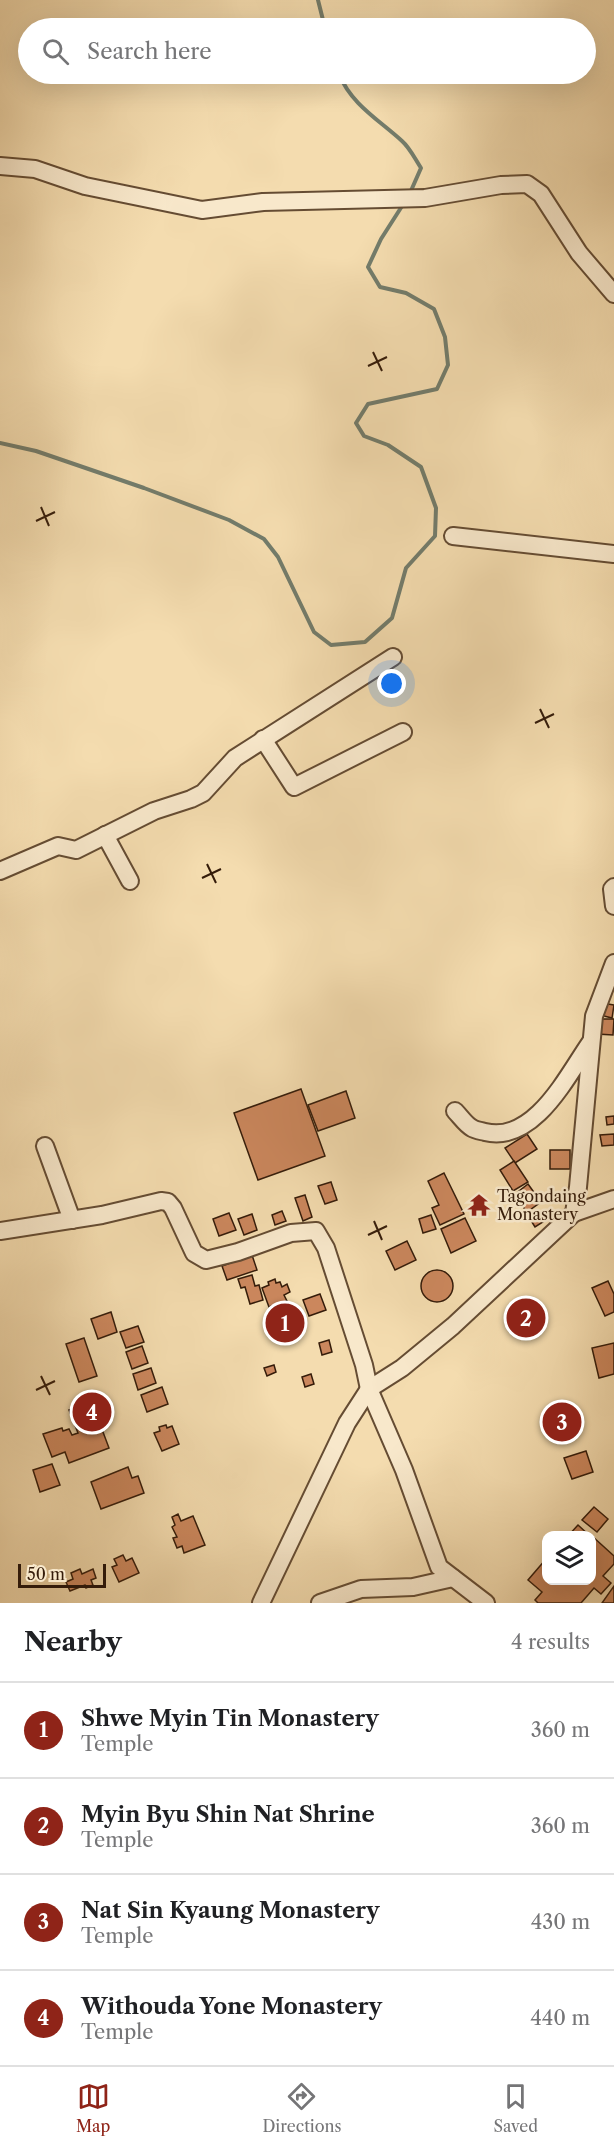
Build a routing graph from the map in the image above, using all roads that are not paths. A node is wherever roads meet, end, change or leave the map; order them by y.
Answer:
1 (0, 166) edge
2 (614, 294) edge
3 (453, 537) dead end
4 (614, 554) edge
5 (393, 657) dead end
6 (403, 732) dead end
7 (263, 739) junction
8 (105, 835) junction
9 (0, 871) edge
10 (130, 881) dead end
11 (614, 887) edge
12 (614, 906) edge
13 (614, 963) edge
14 (591, 1042) junction
15 (455, 1111) dead end
16 (45, 1146) dead end
17 (614, 1199) edge
18 (574, 1213) junction
19 (72, 1220) junction
20 (0, 1231) edge
21 (369, 1389) junction
22 (453, 1578) junction
23 (261, 1603) edge
24 (320, 1603) edge
25 (486, 1603) edge

1 - 2 street
3 - 4 street
5 - 7 street
6 - 7 street
7 - 8 street
8 - 9 street
8 - 10 street
11 - 12 street
13 - 14 street
14 - 15 street
14 - 18 street
16 - 19 street
17 - 18 street
18 - 21 street
19 - 20 street
19 - 21 street
21 - 22 street
21 - 23 street
22 - 24 street
22 - 25 street

